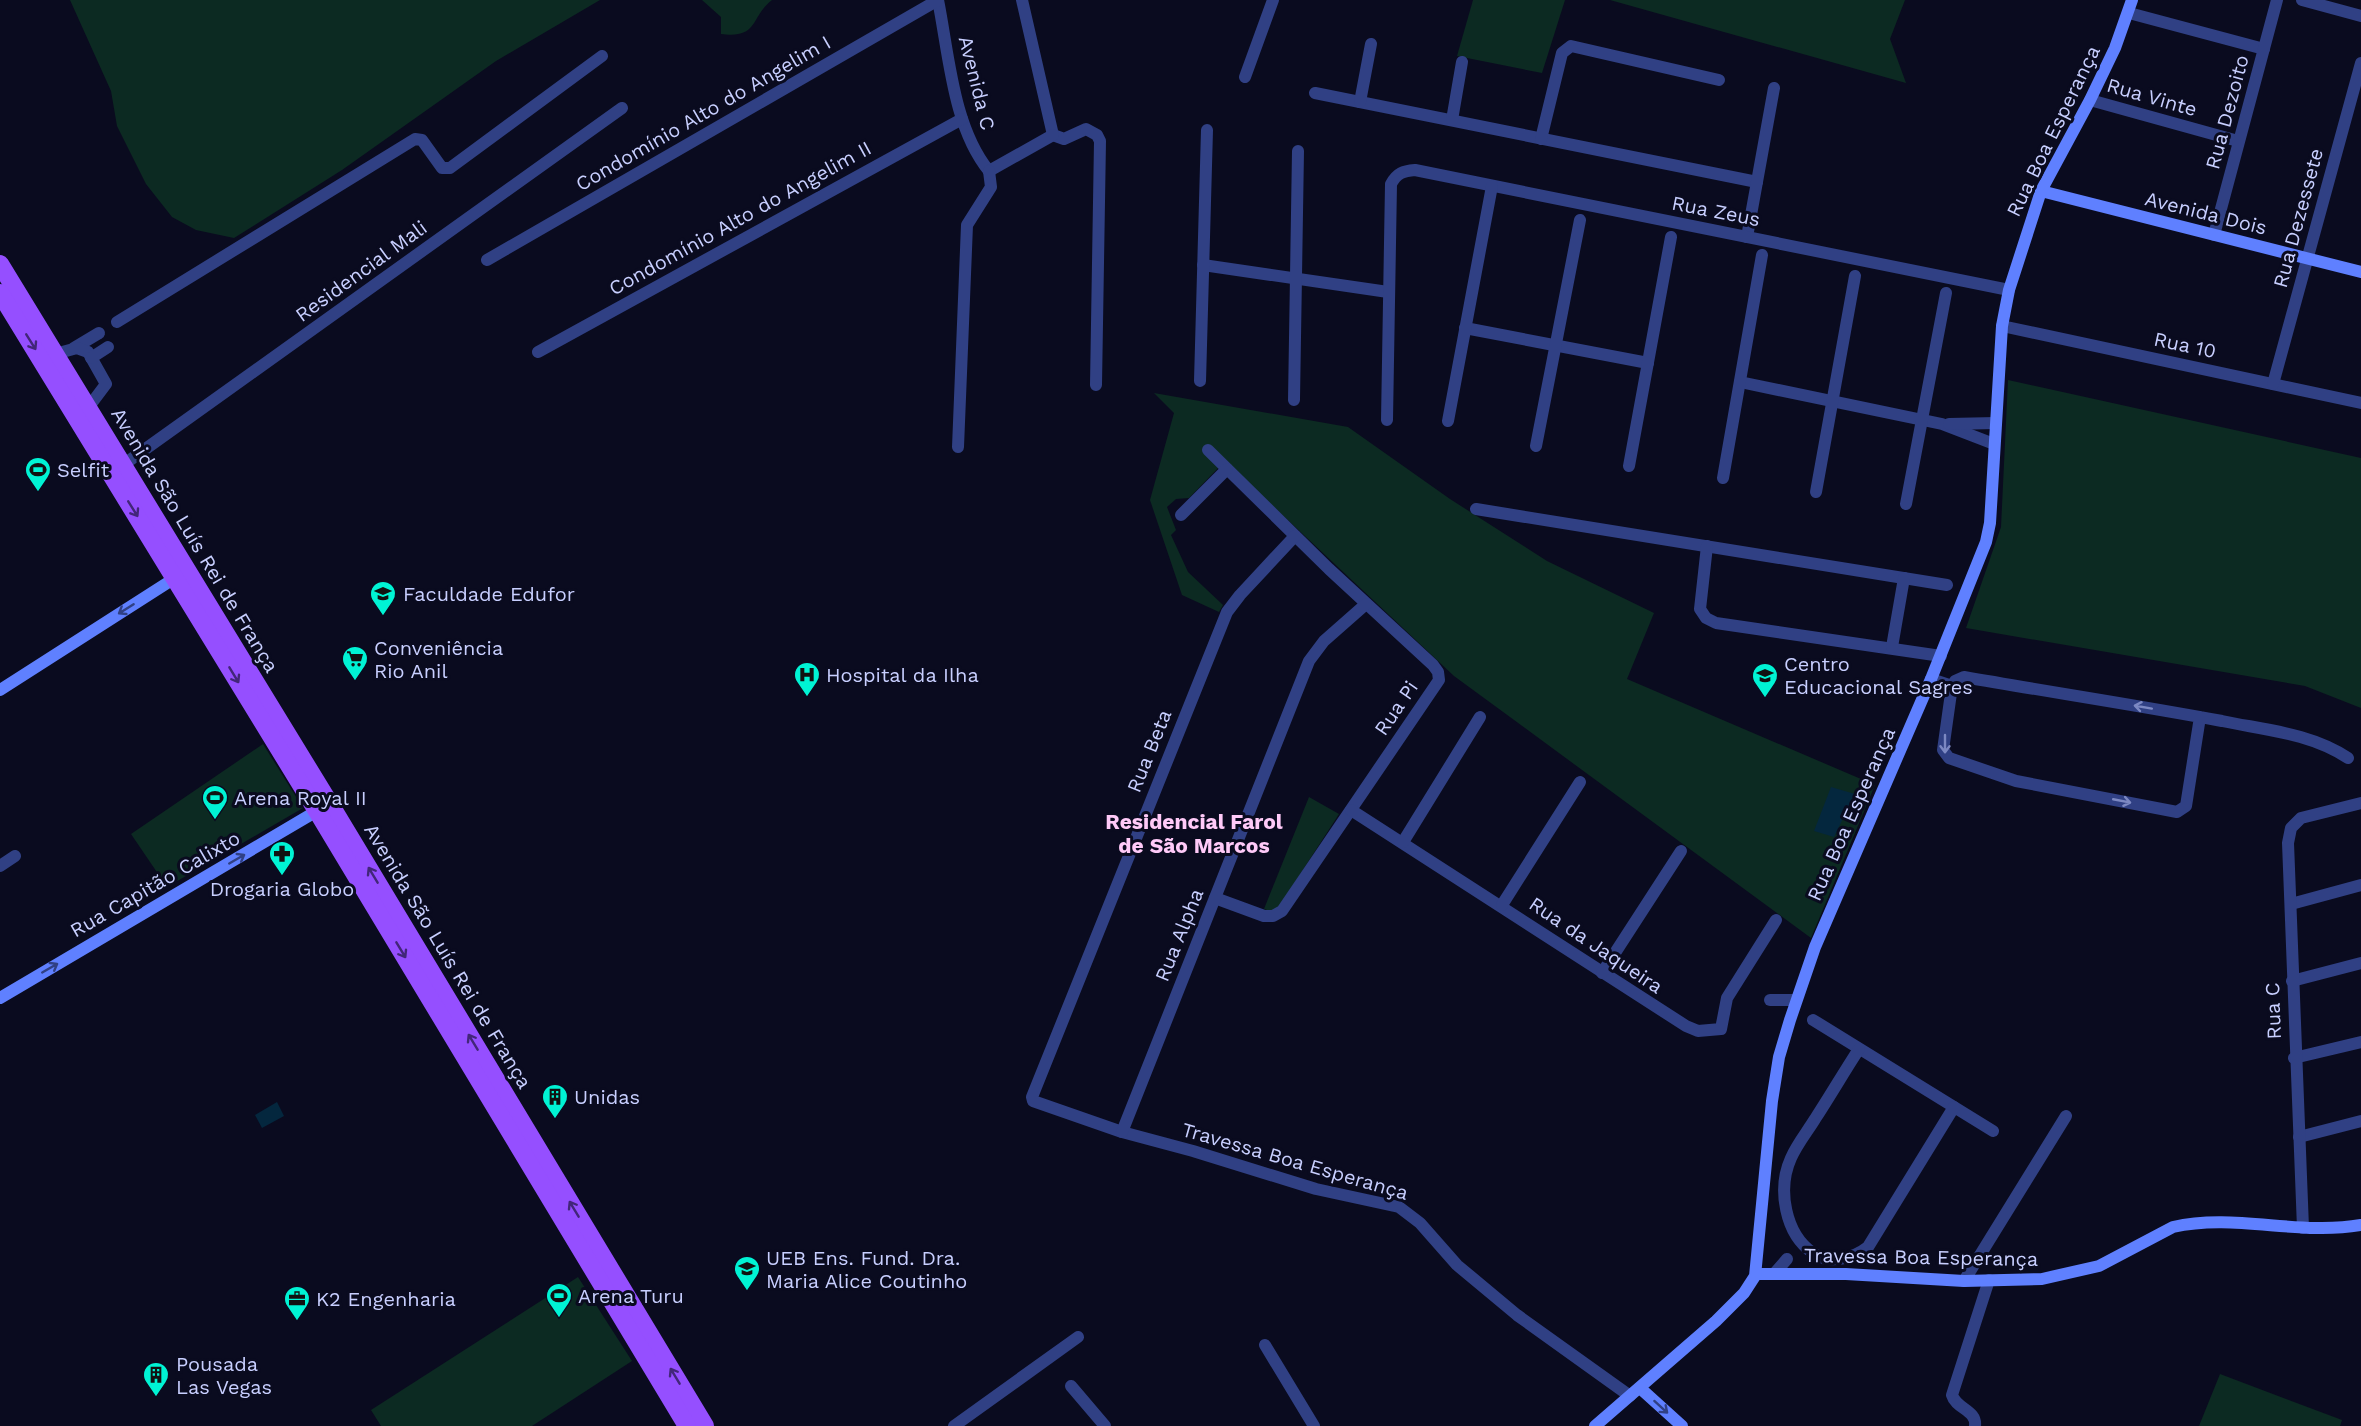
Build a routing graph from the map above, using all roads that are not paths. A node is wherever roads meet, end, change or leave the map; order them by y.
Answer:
1 (938, 0) edge
2 (1022, 0) edge
3 (1273, 0) edge
4 (2277, 0) edge
5 (2302, 0) edge
6 (2131, 6) edge
7 (2361, 16) edge
8 (1371, 44) dead end
9 (2264, 49) junction
10 (602, 56) dead end
11 (1462, 62) dead end
12 (2361, 63) edge
13 (1245, 77) dead end
14 (1719, 80) dead end
15 (1774, 88) dead end
16 (1315, 93) dead end
17 (2090, 100) junction
18 (1360, 102) junction
19 (622, 108) dead end
20 (962, 118) junction
21 (1452, 120) junction
22 (1207, 130) dead end
23 (1053, 135) junction
24 (1541, 139) junction
25 (2238, 141) junction
26 (1298, 151) dead end
27 (989, 171) junction
28 (1757, 182) junction
29 (1492, 186) junction
30 (2041, 191) junction
31 (1580, 220) dead end
32 (2214, 235) junction
33 (1671, 237) dead end
34 (1747, 237) junction
35 (1762, 255) dead end
36 (2307, 258) junction
37 (487, 260) dead end
38 (0, 264) edge
39 (1203, 266) junction
40 (2361, 272) edge
41 (1855, 276) dead end
42 (1296, 279) junction
43 (2009, 290) junction
44 (1388, 292) junction
45 (0, 293) edge
46 (1946, 293) dead end
47 (117, 322) dead end
48 (2002, 326) junction
49 (1465, 328) junction
50 (99, 333) dead end
51 (1555, 345) junction
52 (108, 347) dead end
53 (64, 351) junction
54 (538, 352) dead end
55 (91, 358) junction
56 (1648, 363) junction
57 (1200, 381) dead end
58 (1740, 382) junction
59 (2274, 384) junction
60 (1096, 385) dead end
61 (1294, 400) dead end
62 (1833, 401) junction
63 (2361, 403) edge
64 (88, 408) junction
65 (1387, 420) dead end
66 (1923, 420) junction
67 (1448, 421) dead end
68 (1996, 423) junction
69 (1942, 424) junction
70 (1994, 444) junction
71 (1536, 446) dead end
72 (958, 447) dead end
73 (1208, 450) dead end
74 (123, 465) junction
75 (1629, 466) dead end
76 (1227, 469) junction
77 (1723, 478) dead end
78 (1816, 492) dead end
79 (1906, 504) dead end
80 (1476, 509) dead end
81 (1181, 515) dead end
82 (1295, 536) junction
83 (1707, 546) junction
84 (175, 578) junction
85 (1904, 578) junction
86 (1947, 585) dead end
87 (1366, 604) junction
88 (1892, 647) junction
89 (1941, 656) junction
90 (1931, 679) junction
91 (1952, 686) junction
92 (0, 690) edge
93 (1480, 717) dead end
94 (2200, 717) junction
95 (2348, 758) dead end
96 (1580, 782) dead end
97 (2361, 804) edge
98 (324, 808) junction
99 (1351, 810) junction
100 (1403, 842) junction
101 (1681, 851) dead end
102 (15, 856) dead end
103 (0, 866) edge
104 (2361, 885) edge
105 (1215, 898) junction
106 (2291, 904) junction
107 (1502, 905) junction
108 (1776, 920) dead end
109 (2361, 963) edge
110 (1602, 973) junction
111 (2292, 981) junction
112 (0, 998) edge
113 (1770, 1000) dead end
114 (1796, 1000) junction
115 (1813, 1020) dead end
116 (2361, 1042) edge
117 (1859, 1049) junction
118 (2294, 1058) junction
119 (1033, 1101) joint
120 (1954, 1107) junction
121 (2066, 1116) dead end
122 (2361, 1121) edge
123 (1993, 1131) dead end
124 (1122, 1132) junction
125 (2299, 1137) junction
126 (2361, 1225) edge
127 (2302, 1228) junction
128 (1787, 1259) dead end
129 (1756, 1274) junction
130 (1773, 1274) junction
131 (1989, 1280) junction
132 (1964, 1281) junction
133 (1078, 1337) dead end
134 (1265, 1345) dead end
135 (1071, 1386) dead end
136 (1635, 1392) junction
137 (687, 1426) edge
138 (705, 1426) edge
139 (954, 1426) edge
140 (1105, 1426) edge
141 (1314, 1426) edge
142 (1595, 1426) edge
143 (1682, 1426) edge
144 (1975, 1426) edge

1 - 20 street, Avenida C
1 - 37 street, Condomínio Alto do Angelim I
2 - 23 street
3 - 13 street
4 - 9 street, Rua Dezoito
5 - 7 street
6 - 9 street
6 - 17 main road, Rua Boa Esperança
8 - 18 street
9 - 25 street, Rua Dezoito
10 - 47 street
11 - 21 street
12 - 36 street, Rua Dezessete
14 - 24 street
15 - 28 street
16 - 18 street
17 - 25 street, Rua Vinte
17 - 30 main road, Rua Boa Esperança
18 - 21 street
19 - 74 street, Residencial Mali
20 - 27 street, Avenida C
20 - 54 street, Condomínio Alto do Angelim II
21 - 24 street
22 - 39 street
23 - 27 street
23 - 60 street
24 - 28 street
25 - 32 street, Rua Dezoito
26 - 42 street
27 - 72 street
28 - 34 street
29 - 34 street, Rua Zeus
29 - 44 street, Rua Zeus
29 - 49 street
30 - 32 main road, Avenida Dois
30 - 43 main road, Rua Boa Esperança
31 - 51 street
32 - 36 main road, Avenida Dois
33 - 56 street
34 - 43 street, Rua Zeus
35 - 58 street
36 - 40 main road, Avenida Dois
36 - 59 street, Rua Dezessete
38 - 53 main road, Avenida São Luís Rei de França
39 - 42 street
39 - 57 street
41 - 62 street
42 - 44 street
42 - 61 street
43 - 48 main road, Rua Boa Esperança
44 - 65 street
45 -> 84 main road, Avenida São Luís Rei de França
46 - 66 street
48 - 59 street, Rua 10
48 - 68 main road, Rua Boa Esperança
49 - 51 street
49 - 67 street
50 - 53 street
51 - 56 street
51 - 71 street
52 - 55 street
53 - 55 street
53 - 64 main road, Avenida São Luís Rei de França
55 - 64 street
56 - 75 street
58 - 62 street
58 - 77 street
59 - 63 street, Rua 10
62 - 66 street
62 - 78 street
64 - 74 main road, Avenida São Luís Rei de França
66 - 69 street
66 - 79 street
68 - 69 street
68 - 70 main road, Rua Boa Esperança
69 - 70 street
70 - 89 main road, Rua Boa Esperança
73 - 76 street, Rua Pi
74 - 98 main road, Avenida São Luís Rei de França
76 - 81 street
76 - 82 street, Rua Pi
80 - 83 street
82 - 87 street, Rua Pi
82 - 119 street, Rua Beta
83 - 85 street
83 - 88 street
84 -> 92 main road
84 -> 98 main road, Avenida São Luís Rei de França
85 - 86 street
85 - 88 street
87 - 99 street, Rua Pi
87 - 105 street, Rua Alpha
88 - 89 street
89 - 90 main road, Rua Boa Esperança
90 - 91 street
90 - 114 main road, Rua Boa Esperança
94 -> 91 street
91 -> 94 street
93 - 100 street
94 - 95 street
96 - 107 street
97 - 106 street, Rua C
112 -> 98 main road, Rua Capitão Calixto
98 -> 137 main road, Avenida São Luís Rei de França
138 -> 98 main road, Avenida São Luís Rei de França
99 - 100 street, Rua da Jaqueira
99 - 105 street, Rua Pi
100 - 107 street, Rua da Jaqueira
101 - 110 street
102 - 103 street
104 - 106 street
105 - 124 street, Rua Alpha
106 - 111 street, Rua C
107 - 110 street, Rua da Jaqueira
108 - 110 street, Rua da Jaqueira
109 - 111 street
111 - 118 street, Rua C
113 - 114 street
114 - 129 main road, Rua Boa Esperança
115 - 117 street
116 - 118 street
117 - 120 street
117 - 120 street
118 - 125 street, Rua C
119 - 124 street, Travessa Boa Esperança
120 - 123 street
121 - 132 street
122 - 125 street
124 - 136 street, Travessa Boa Esperança
125 - 127 street, Rua C
126 - 127 main road, Travessa Boa Esperança
127 - 131 main road, Travessa Boa Esperança
128 - 130 street
129 - 130 main road, Travessa Boa Esperança
129 - 136 main road, Rua Boa Esperança
130 - 132 main road, Travessa Boa Esperança
131 - 132 main road, Travessa Boa Esperança
131 - 144 street
133 - 139 street
134 - 141 street
135 - 140 street
136 - 142 main road, Rua Boa Esperança
136 -> 143 main road, Travessa Boa Esperança

